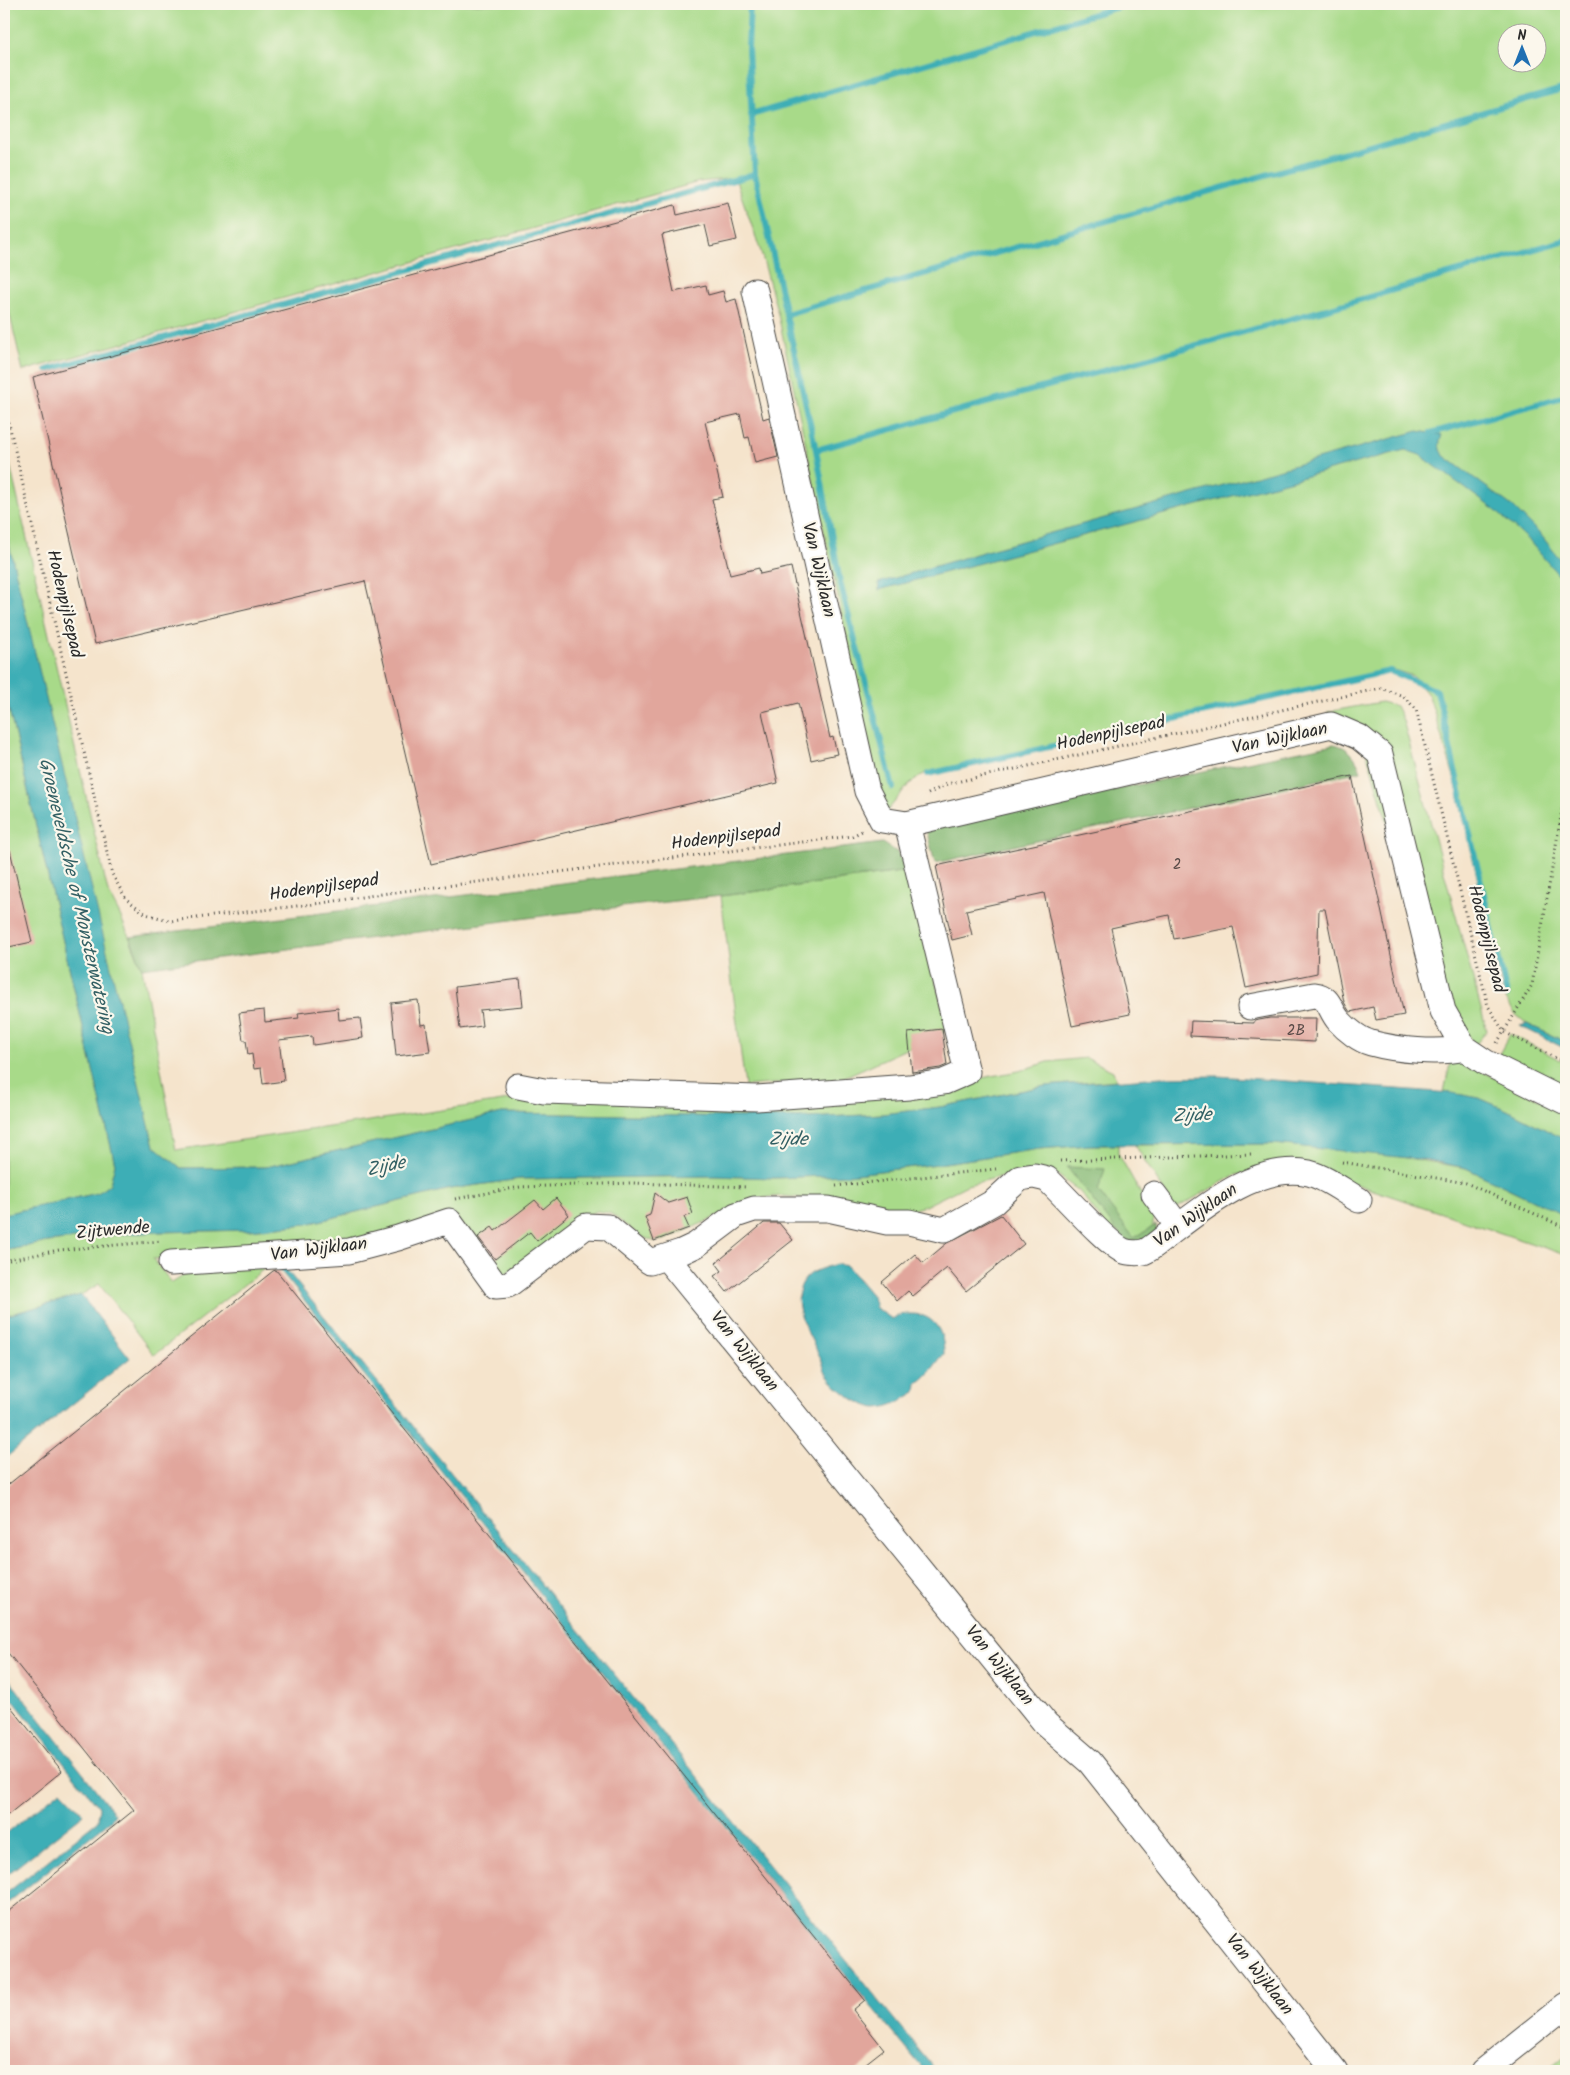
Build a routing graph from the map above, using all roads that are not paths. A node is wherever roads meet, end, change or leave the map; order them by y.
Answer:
1 (756, 291) dead end
2 (908, 824) junction
3 (1250, 1007) dead end
4 (1464, 1048) junction
5 (518, 1086) dead end
6 (1566, 1102) edge
7 (1154, 1194) dead end
8 (1359, 1200) dead end
9 (1178, 1226) junction
10 (169, 1252) road end
11 (666, 1257) junction
12 (1566, 2005) edge
13 (1335, 2071) edge
14 (1483, 2071) edge

1 - 2 street, Van Wijklaan
2 - 4 street, Van Wijklaan
2 - 5 street
3 - 4 street
4 - 6 street, Van Wijklaan
7 - 9 street
8 - 9 street, Van Wijklaan
9 - 11 street, Van Wijklaan
10 - 11 street, Van Wijklaan
11 - 13 street, Van Wijklaan
12 - 14 street

